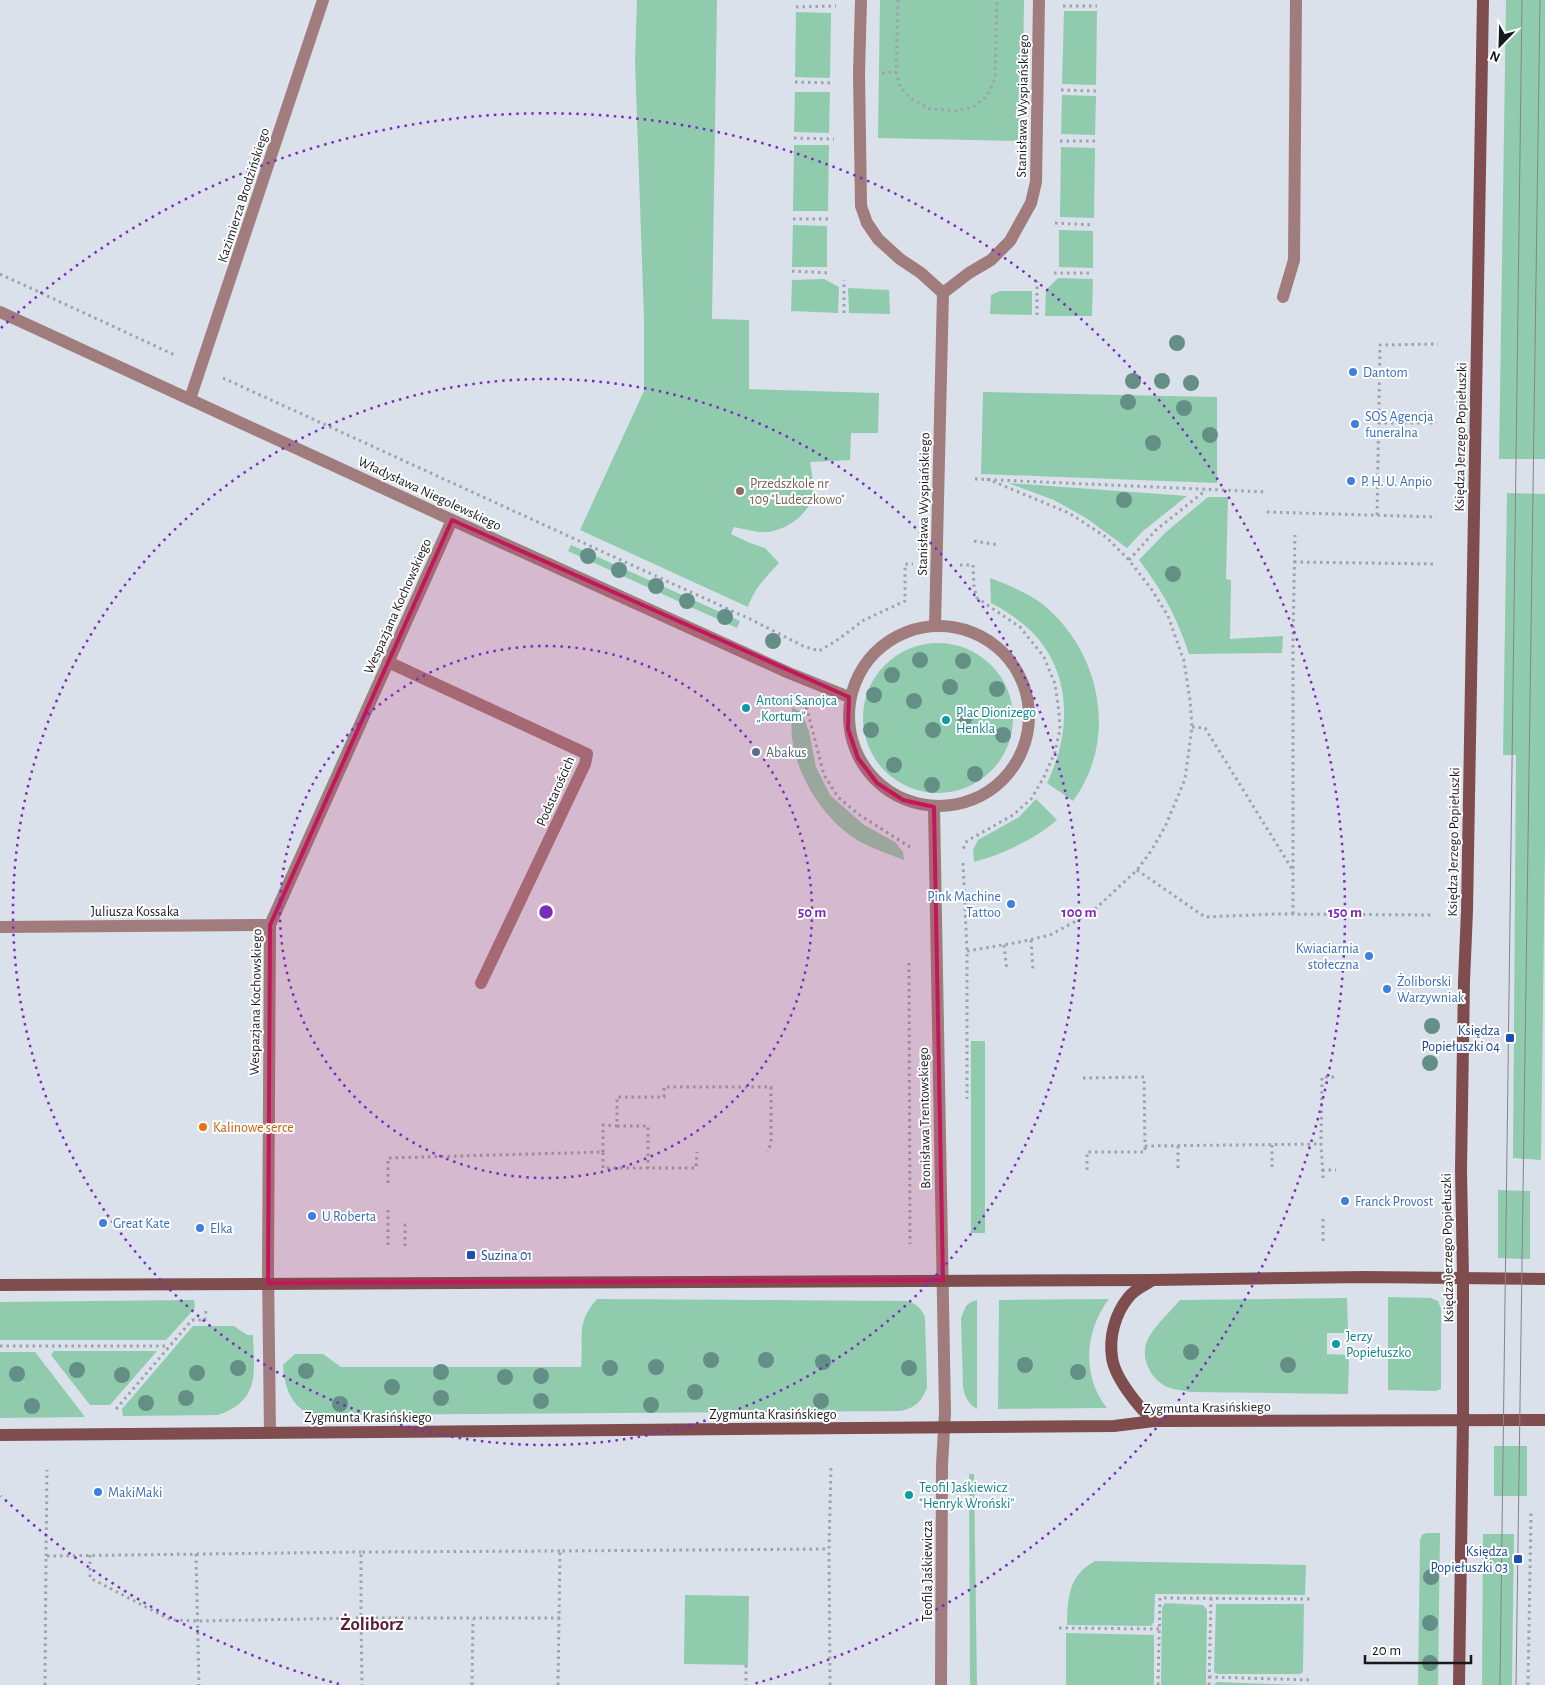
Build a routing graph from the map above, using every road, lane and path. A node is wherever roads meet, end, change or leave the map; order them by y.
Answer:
1 (324, 0) edge
2 (861, 0) edge
3 (898, 0) edge
4 (996, 0) edge
5 (1040, 0) edge
6 (1296, 0) edge
7 (1483, 0) edge
8 (836, 6) dead end
9 (1061, 6) dead end
10 (1097, 6) dead end
11 (796, 7) dead end
12 (896, 72) junction
13 (879, 73) dead end
14 (794, 82) dead end
15 (835, 83) dead end
16 (1058, 90) dead end
17 (1096, 91) dead end
18 (794, 138) dead end
19 (834, 138) dead end
20 (1057, 140) dead end
21 (1095, 141) dead end
22 (793, 219) dead end
23 (832, 219) dead end
24 (1055, 223) dead end
25 (1094, 225) dead end
26 (792, 271) dead end
27 (832, 273) dead end
28 (1054, 273) dead end
29 (1093, 273) dead end
30 (0, 274) edge
31 (844, 280) dead end
32 (1037, 281) dead end
33 (943, 294) junction
34 (1284, 296) dead end
35 (0, 312) edge
36 (844, 313) dead end
37 (1037, 315) dead end
38 (1438, 344) dead end
39 (177, 356) dead end
40 (223, 378) dead end
41 (190, 399) junction
42 (1378, 423) junction
43 (1437, 424) dead end
44 (975, 479) dead end
45 (987, 480) junction
46 (1206, 490) junction
47 (1267, 492) dead end
48 (1267, 512) dead end
49 (1377, 515) junction
50 (1436, 517) dead end
51 (452, 520) junction
52 (1295, 535) dead end
53 (974, 540) dead end
54 (999, 545) dead end
55 (1129, 560) junction
56 (1294, 562) junction
57 (905, 564) dead end
58 (1437, 564) dead end
59 (955, 565) dead end
60 (936, 625) junction
61 (388, 662) junction
62 (850, 698) junction
63 (800, 706) dead end
64 (1192, 727) junction
65 (934, 807) junction
66 (915, 850) dead end
67 (1292, 869) junction
68 (1137, 870) junction
69 (1292, 914) junction
70 (1430, 915) dead end
71 (270, 925) junction
72 (0, 927) edge
73 (1032, 940) junction
74 (1004, 945) junction
75 (967, 951) junction
76 (910, 958) dead end
77 (1033, 970) dead end
78 (1007, 971) dead end
79 (482, 983) dead end
80 (1335, 1077) dead end
81 (1083, 1078) dead end
82 (967, 1107) dead end
83 (617, 1126) junction
84 (1321, 1144) junction
85 (1272, 1145) junction
86 (1144, 1146) junction
87 (1178, 1146) junction
88 (603, 1152) junction
89 (697, 1152) dead end
90 (768, 1152) dead end
91 (648, 1168) junction
92 (1272, 1168) dead end
93 (1178, 1169) dead end
94 (1087, 1170) dead end
95 (1322, 1170) junction
96 (1336, 1170) dead end
97 (1323, 1178) dead end
98 (388, 1183) dead end
99 (388, 1210) dead end
100 (1323, 1219) dead end
101 (410, 1224) dead end
102 (1323, 1241) dead end
103 (910, 1244) dead end
104 (405, 1246) dead end
105 (388, 1247) dead end
106 (1463, 1277) junction
107 (1545, 1279) edge
108 (942, 1280) junction
109 (1153, 1280) junction
110 (268, 1283) junction
111 (0, 1285) edge
112 (206, 1300) dead end
113 (0, 1346) edge
114 (169, 1346) junction
115 (114, 1411) dead end
116 (1463, 1420) junction
117 (1545, 1420) edge
118 (1154, 1421) junction
119 (944, 1428) junction
120 (270, 1433) junction
121 (0, 1435) edge
122 (832, 1466) dead end
123 (47, 1470) dead end
124 (1531, 1513) dead end
125 (829, 1549) junction
126 (560, 1551) junction
127 (361, 1552) junction
128 (196, 1554) junction
129 (90, 1555) junction
130 (46, 1556) junction
131 (1211, 1598) junction
132 (1313, 1599) dead end
133 (361, 1618) junction
134 (560, 1618) junction
135 (472, 1619) junction
136 (198, 1621) junction
137 (1059, 1628) dead end
138 (1159, 1629) junction
139 (746, 1665) dead end
140 (1209, 1677) junction
141 (1311, 1680) dead end
142 (46, 1685) edge
143 (199, 1685) edge
144 (362, 1685) edge
145 (472, 1685) edge
146 (558, 1685) edge
147 (746, 1685) edge
148 (830, 1685) edge
149 (941, 1685) edge
150 (1158, 1685) edge
151 (1209, 1685) edge
152 (1459, 1685) edge
153 (1528, 1685) edge

1 - 41 street, Kazimierza Brodzińskiego
2 - 33 street
3 - 12 path
4 - 12 path
5 - 33 street, Stanisława Wyspiańskiego
6 - 34 street
7 - 106 street, Księdza Jerzego Popiełuszki
8 - 11 path
9 - 10 path
12 - 13 path
14 - 15 path
16 - 17 path
18 - 19 path
20 - 21 path
22 - 23 path
24 - 25 path
26 - 27 path
28 - 29 path
30 - 39 path
31 - 36 path
32 - 37 path
33 - 60 street, Stanisława Wyspiańskiego
35 - 41 street, Władysława Niegolewskiego
38 - 42 path
40 - 57 path
41 - 51 street, Władysława Niegolewskiego
42 - 43 path
42 - 49 path
44 - 45 path
45 - 46 path
45 - 55 path
46 - 47 path
46 - 55 path
48 - 49 path
49 - 50 path
51 - 61 street, Wespazjana Kochowskiego
51 - 62 street, Władysława Niegolewskiego
52 - 56 path
53 - 54 path
55 - 64 path
56 - 58 path
56 - 67 path
59 - 75 path
60 - 62 street
60 - 65 street
61 - 71 street, Wespazjana Kochowskiego
61 - 79 street, Podstarościch
62 - 65 street
63 - 66 path
64 - 67 path
64 - 68 path
65 - 108 street, Bronisława Trentowskiego
67 - 69 path
68 - 69 path
68 - 73 path
69 - 70 path
71 - 72 street, Juliusza Kossaka
71 - 110 street, Wespazjana Kochowskiego
73 - 74 path
73 - 77 path
74 - 75 path
74 - 78 path
75 - 82 path
76 - 103 path
80 - 84 path
81 - 86 path
83 - 88 path
83 - 90 path
83 - 91 path
84 - 85 path
84 - 95 path
85 - 87 path
85 - 92 path
86 - 87 path
86 - 94 path
87 - 93 path
88 - 91 path
88 - 98 path
89 - 91 path
95 - 96 path
95 - 97 path
99 - 105 path
100 - 102 path
101 - 104 path
106 - 107 street
106 - 109 street
106 - 116 street, Księdza Jerzego Popiełuszki
108 - 109 street
108 - 110 street
108 - 119 street, Bronisława Trentowskiego
109 - 118 street
110 - 111 street
110 - 120 street, Wespazjana Kochowskiego
112 - 114 path
113 - 114 path
114 - 115 path
116 - 117 street, Zygmunta Krasińskiego
116 - 118 street, Zygmunta Krasińskiego
116 - 152 street, Księdza Jerzego Popiełuszki
118 - 119 street, Zygmunta Krasińskiego
119 - 120 street, Zygmunta Krasińskiego
119 - 149 street, Teofila Jaśkiewicza
120 - 121 street, Zygmunta Krasińskiego
122 - 125 path
123 - 130 path
124 - 153 path
125 - 126 path
125 - 148 path
126 - 127 path
126 - 134 path
127 - 128 path
127 - 133 path
128 - 129 path
128 - 136 path
129 - 130 path
129 - 136 path
130 - 142 path
131 - 132 path
131 - 138 path
131 - 140 path
133 - 135 path
133 - 136 path
133 - 144 path
134 - 135 path
134 - 146 path
135 - 145 path
136 - 143 path
137 - 138 path
138 - 150 path
139 - 147 path
140 - 141 path
140 - 151 path

